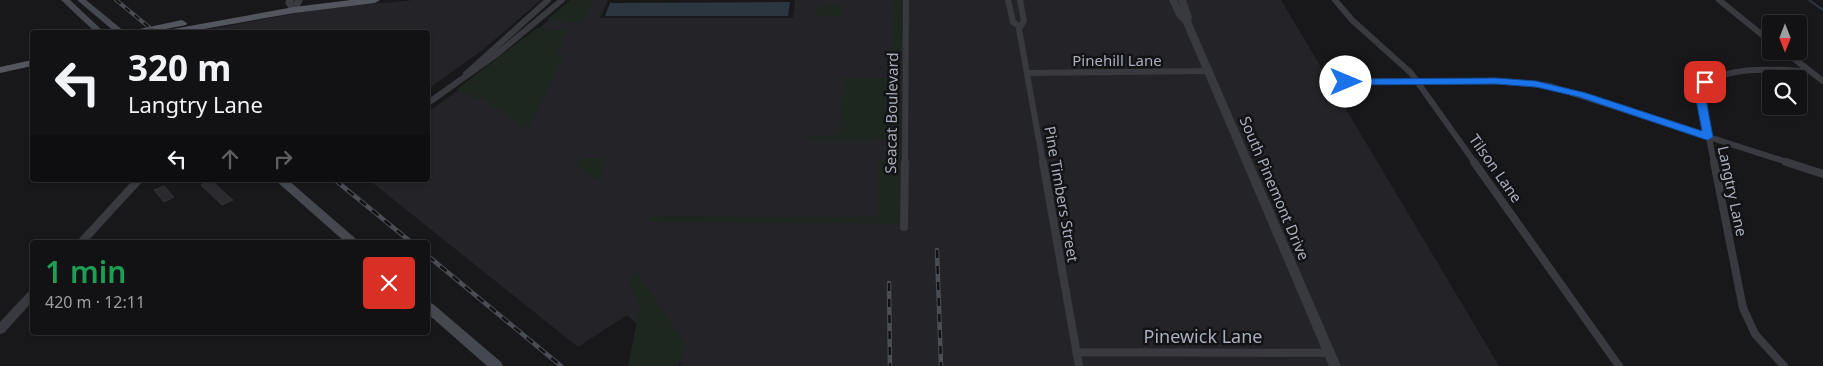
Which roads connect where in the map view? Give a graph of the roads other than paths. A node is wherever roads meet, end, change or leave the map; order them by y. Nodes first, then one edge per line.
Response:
1 (64, 0) edge
2 (81, 0) edge
3 (313, 0) edge
4 (375, 0) edge
5 (548, 0) edge
6 (562, 0) edge
7 (906, 0) edge
8 (1008, 0) edge
9 (1020, 0) edge
10 (1172, 0) edge
11 (1182, 0) edge
12 (1335, 0) edge
13 (1719, 0) edge
14 (294, 3) edge
15 (1187, 22) junction
16 (1019, 26) junction
17 (98, 30) edge
18 (118, 30) edge
19 (149, 30) edge
20 (181, 30) edge
21 (1762, 35) edge
22 (503, 40) junction
23 (515, 42) junction
24 (30, 56) edge
25 (1795, 60) edge
26 (0, 63) edge
27 (30, 63) edge
28 (0, 70) edge
29 (1808, 70) junction
30 (1207, 71) junction
31 (1026, 73) junction
32 (1823, 81) edge
33 (1346, 82) dead end
34 (1418, 82) junction
35 (458, 83) junction
36 (430, 102) edge
37 (1708, 137) junction
38 (1823, 174) edge
39 (137, 182) edge
40 (283, 182) edge
41 (904, 226) dead end
42 (83, 240) edge
43 (350, 240) edge
44 (30, 297) edge
45 (430, 309) edge
46 (0, 330) edge
47 (1076, 352) junction
48 (1329, 353) junction
49 (495, 366) edge
50 (1079, 366) edge
51 (1335, 366) edge
52 (1619, 366) edge
53 (1784, 366) edge

1 - 17 main road
2 - 18 main road
3 - 14 main road
4 - 14 main road
5 - 22 street
6 - 23 street
7 - 41 street, Seacat Boulevard
8 - 16 street, Pine Timbers Street
9 - 16 street, Pine Timbers Street
10 - 15 street, South Pinemont Drive
11 - 15 street, South Pinemont Drive
12 - 34 street, Tilson Lane
13 - 21 street
14 - 19 main road
14 - 20 main road
15 - 30 street, South Pinemont Drive
16 - 31 street, Pine Timbers Street
22 - 23 street
22 - 35 street
23 - 35 street
24 - 26 main road
25 - 29 street
27 - 28 main road
29 - 32 street
29 - 37 street, Langtry Lane
30 - 31 street, Pinehill Lane
30 - 48 street, South Pinemont Drive
31 - 47 street, Pine Timbers Street
33 - 34 street
34 - 37 street
34 - 52 street, Tilson Lane
35 - 36 street
37 - 38 street
37 - 53 street, Langtry Lane
39 - 42 street
40 - 43 main road
44 - 46 street
45 - 49 main road
47 - 48 street, Pinewick Lane
47 - 50 street, Pine Timbers Street
48 - 51 street, South Pinemont Drive

